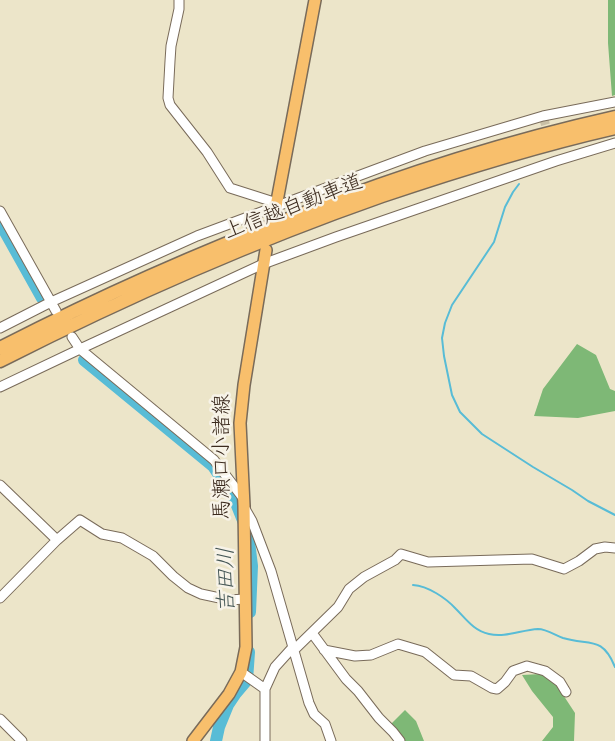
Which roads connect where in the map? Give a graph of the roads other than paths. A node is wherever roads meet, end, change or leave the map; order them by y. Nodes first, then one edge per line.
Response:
1 (179, 0) edge
2 (314, 1) edge
3 (615, 102) edge
4 (615, 116) edge
5 (615, 128) edge
6 (615, 144) edge
7 (275, 209) junction
8 (0, 211) edge
9 (266, 250) dead end
10 (263, 264) junction
11 (50, 302) junction
12 (56, 311) dead end
13 (0, 328) edge
14 (72, 338) dead end
15 (0, 348) edge
16 (80, 349) junction
17 (0, 361) edge
18 (0, 388) edge
19 (0, 485) edge
20 (243, 502) junction
21 (57, 540) junction
22 (615, 548) edge
23 (0, 598) edge
24 (245, 599) junction
25 (312, 633) junction
26 (294, 647) junction
27 (324, 650) junction
28 (241, 672) junction
29 (265, 689) junction
30 (566, 692) dead end
31 (0, 719) edge
32 (22, 741) edge
33 (193, 741) edge
34 (265, 741) edge
35 (330, 741) edge
36 (400, 741) edge

1 - 7 street
2 - 7 main road
3 - 7 street
4 - 15 highway, 上信越自動車道
5 - 17 highway, 上信越自動車道
6 - 10 street
7 - 11 street
8 - 11 street
9 - 10 main road, 馬瀬口小諸線
10 - 16 street
10 - 20 main road, 馬瀬口小諸線
11 - 12 street
11 - 13 street
14 - 16 street
16 - 18 street
16 - 20 street
19 - 21 street
20 - 24 main road, 馬瀬口小諸線
20 - 26 street
21 - 23 street
21 - 24 street
22 - 25 street
24 - 28 main road, 馬瀬口小諸線
25 - 26 street
25 - 27 street
26 - 29 street
26 - 35 street
27 - 30 street
27 - 36 street
28 - 29 street
28 - 33 main road, 馬瀬口小諸線
29 - 34 street
31 - 32 street

